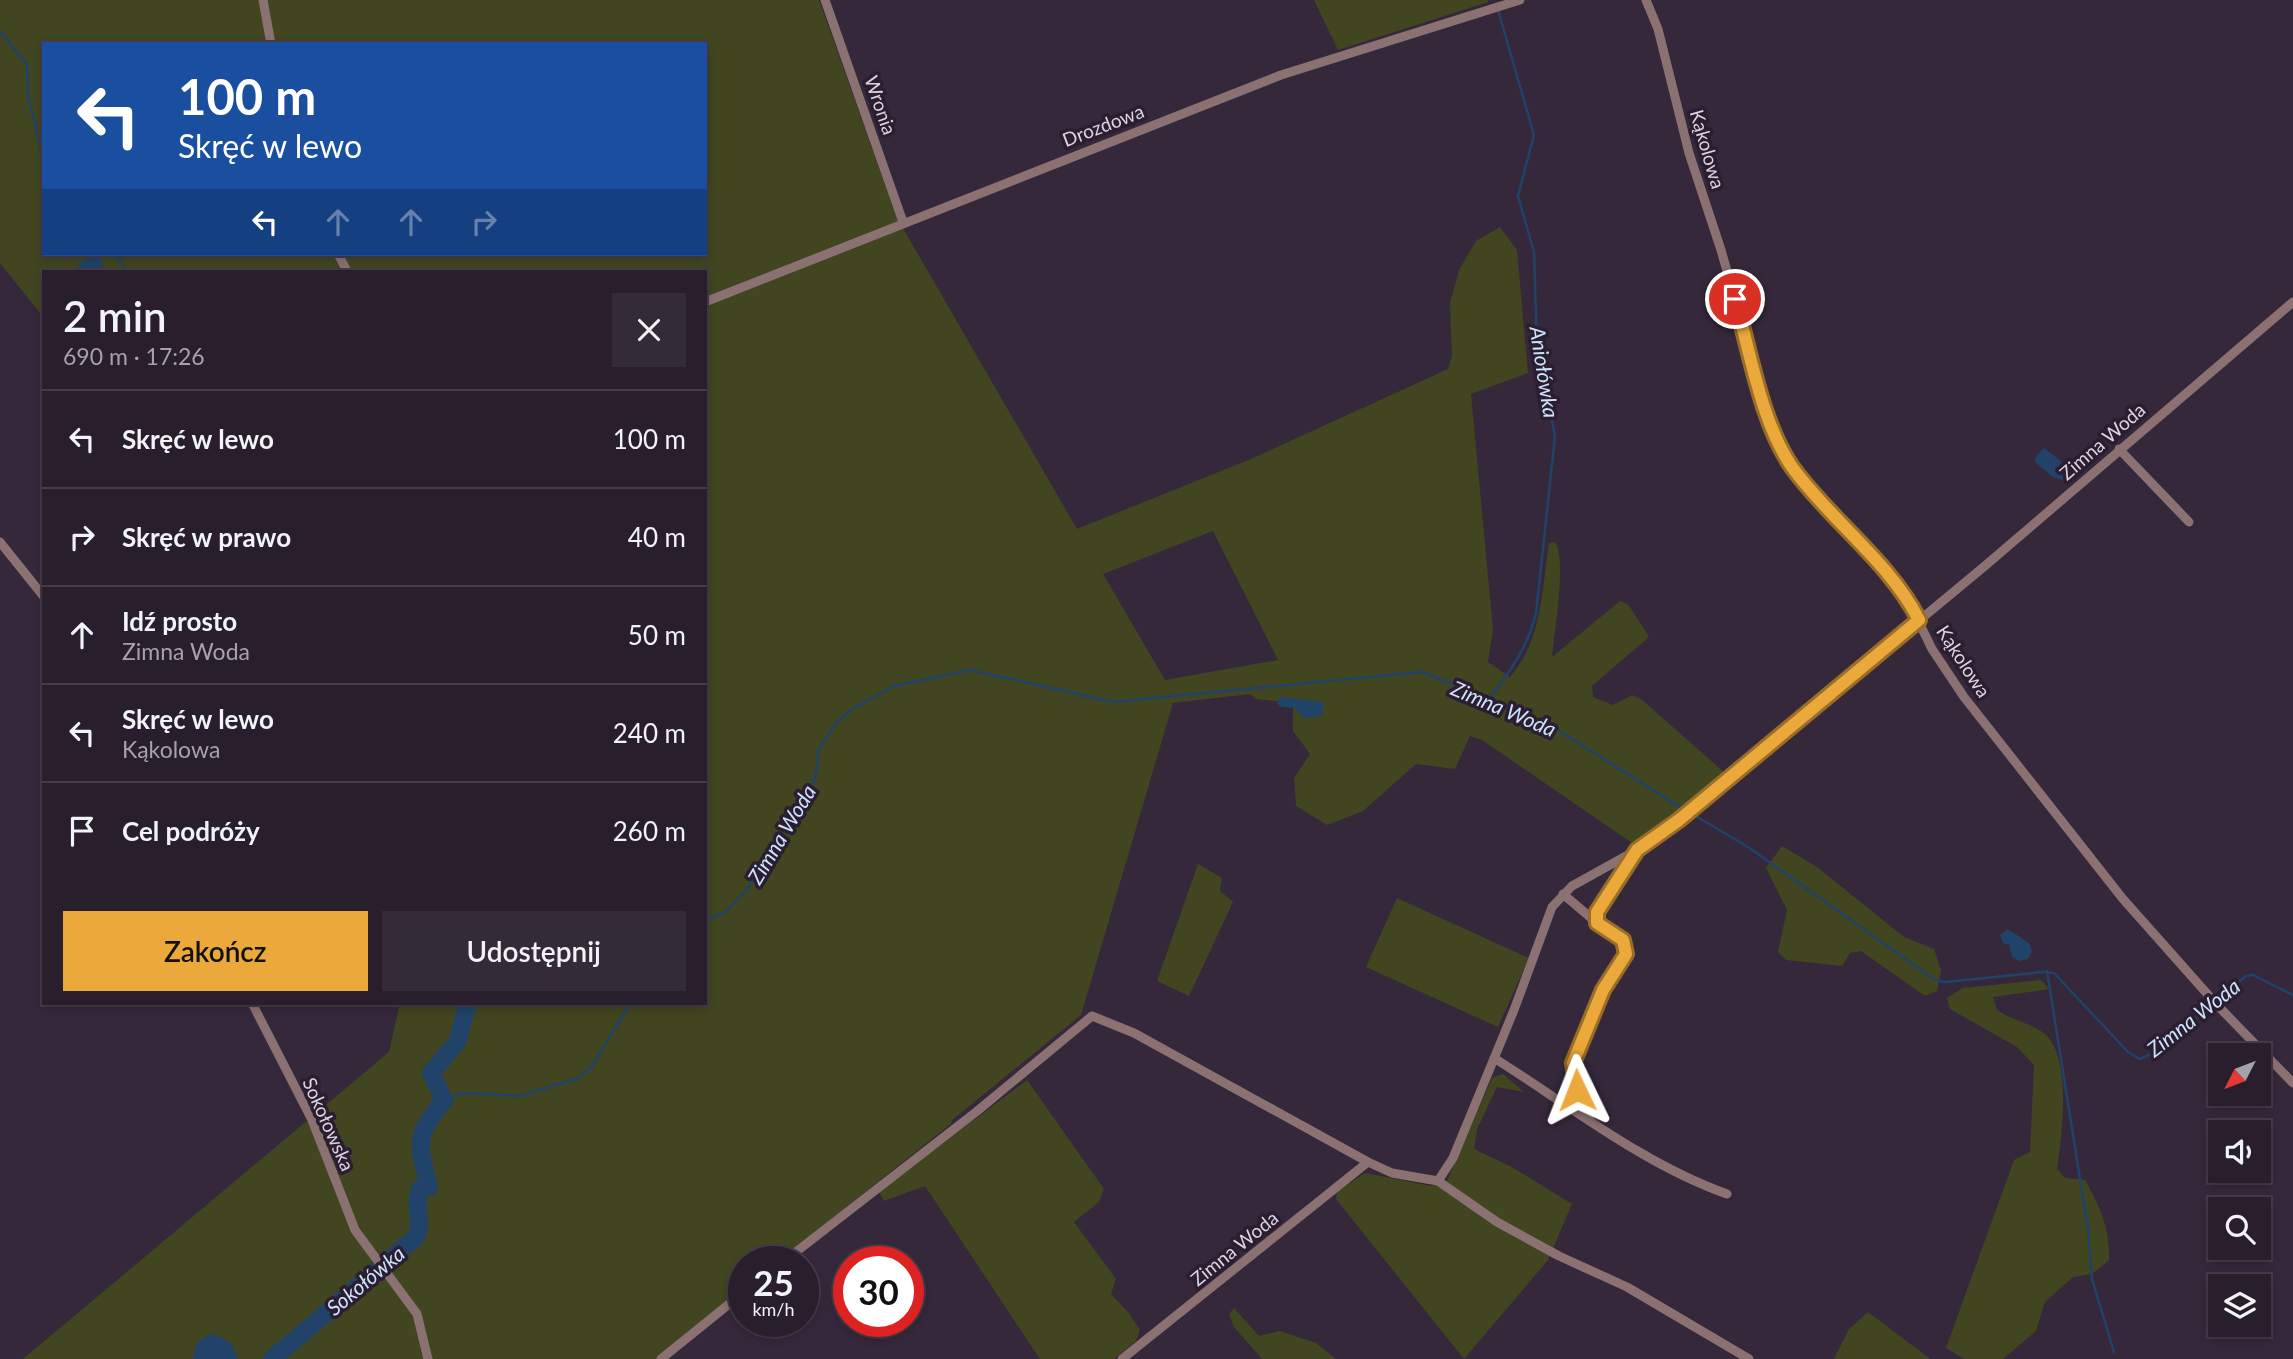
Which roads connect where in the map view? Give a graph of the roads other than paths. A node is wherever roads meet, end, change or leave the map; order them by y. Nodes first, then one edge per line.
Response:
1 (263, 0) edge
2 (825, 0) edge
3 (1520, 0) edge
4 (1646, 0) edge
5 (271, 42) edge
6 (903, 222) junction
7 (707, 301) edge
8 (2293, 302) edge
9 (2119, 449) junction
10 (2189, 522) dead end
11 (0, 542) edge
12 (42, 594) edge
13 (1919, 620) junction
14 (1639, 848) junction
15 (1563, 894) junction
16 (1597, 923) junction
17 (253, 1005) edge
18 (1494, 1058) junction
19 (2293, 1083) edge
20 (1589, 1118) junction
21 (1368, 1162) junction
22 (1438, 1181) junction
23 (1727, 1194) dead end
24 (804, 1246) edge
25 (728, 1305) edge
26 (428, 1359) edge
27 (661, 1359) edge
28 (1122, 1359) edge
29 (1749, 1359) edge

1 - 5 street
2 - 6 street, Wronia
3 - 6 street, Drozdowa
4 - 13 street, Kąkolowa
6 - 7 street, Drozdowa
8 - 9 street, Zimna Woda
9 - 10 street
9 - 13 street, Zimna Woda
11 - 12 street
13 - 14 street, Zimna Woda
13 - 19 street, Kąkolowa
14 - 15 street, Zimna Woda
14 - 16 street
15 - 16 street
15 - 18 street
16 - 20 street
17 - 26 street, Sokołowska
18 - 20 street
18 - 22 street
20 - 23 street
21 - 22 street
21 - 24 street
21 - 28 street, Zimna Woda
22 - 29 street
25 - 27 street

